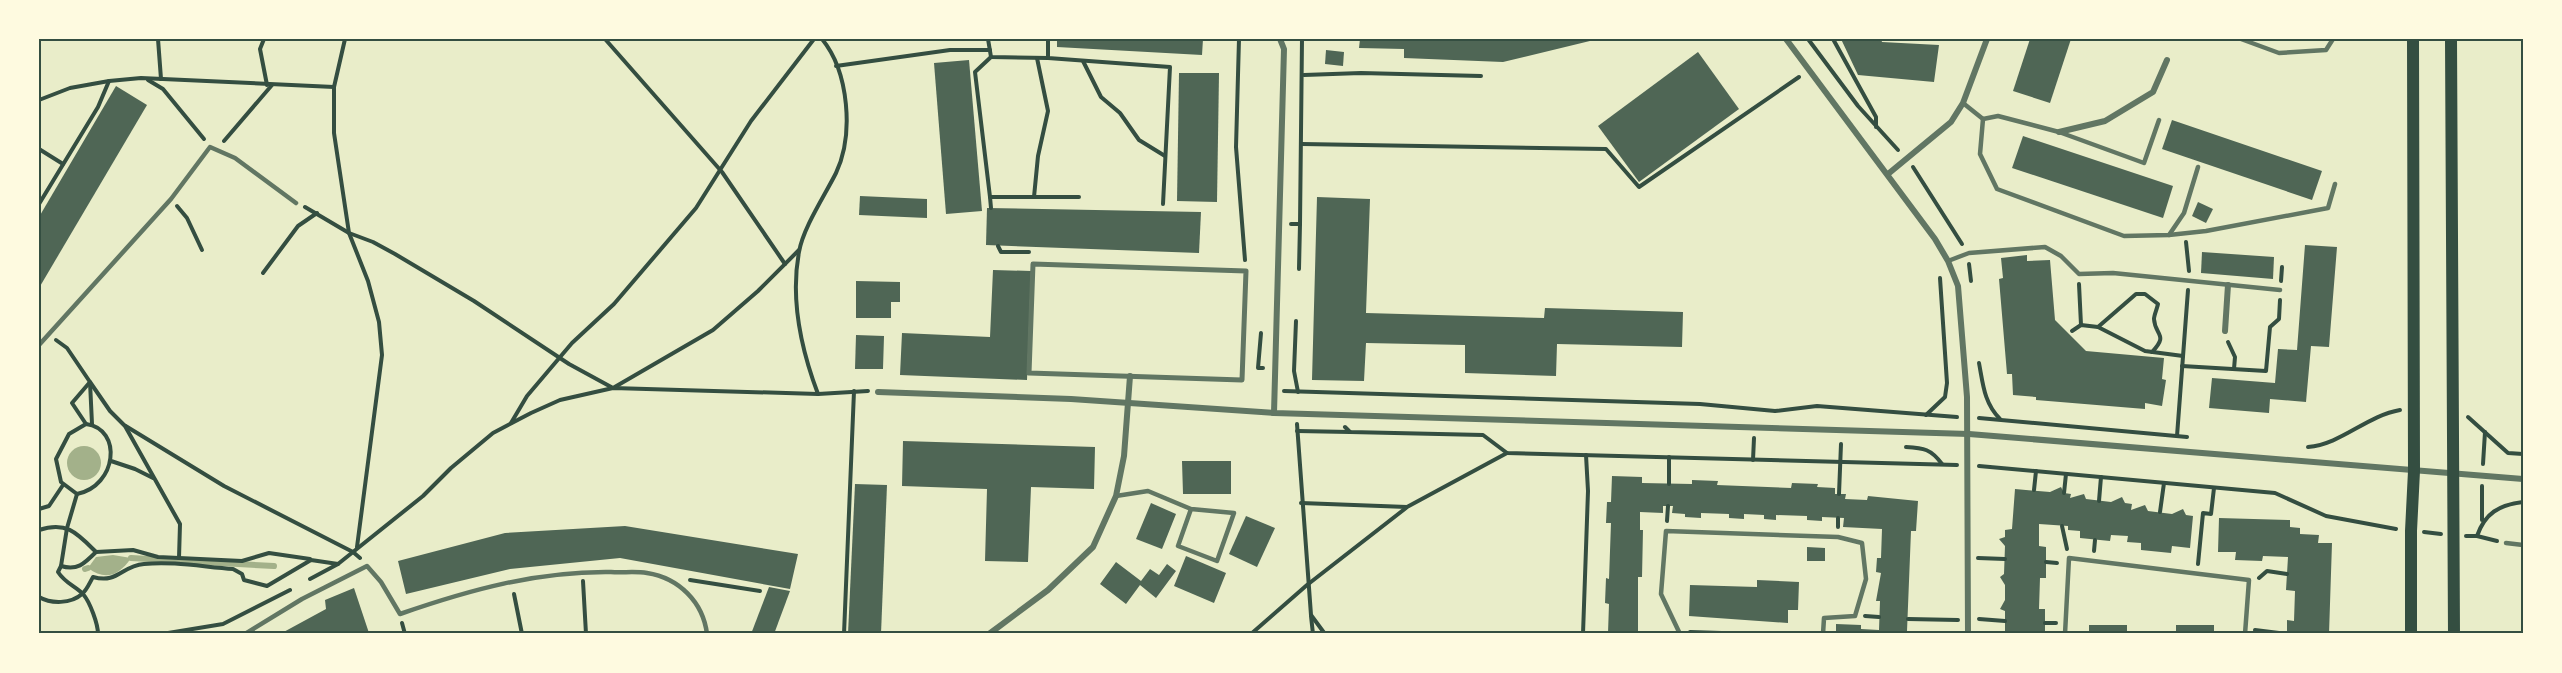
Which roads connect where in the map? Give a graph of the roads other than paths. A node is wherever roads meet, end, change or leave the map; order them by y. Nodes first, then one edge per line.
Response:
1 (1280, 39) edge
2 (1786, 39) edge
3 (1986, 39) edge
4 (2241, 39) edge
5 (2333, 39) edge
6 (2413, 39) edge
7 (2451, 39) edge
8 (2167, 60) dead end
9 (1963, 103) junction
10 (1983, 119) junction
11 (2159, 120) dead end
12 (2059, 132) junction
13 (2198, 167) dead end
14 (1888, 174) junction
15 (2335, 184) dead end
16 (296, 202) road end
17 (2169, 235) junction
18 (1948, 261) junction
19 (2228, 285) junction
20 (2280, 290) road end
21 (2225, 331) road end
22 (39, 345) edge
23 (1130, 376) junction
24 (878, 392) road end
25 (1127, 403) junction
26 (1274, 412) junction
27 (1968, 434) junction
28 (2414, 471) junction
29 (2452, 472) junction
30 (2523, 479) edge
31 (1116, 496) junction
32 (1191, 509) junction
33 (2506, 543) road end
34 (2523, 545) edge
35 (2246, 632) edge
36 (1679, 633) edge
37 (244, 634) edge
38 (707, 634) edge
39 (989, 634) edge
40 (1823, 634) edge
41 (1968, 634) edge
42 (2065, 634) edge
43 (2411, 634) edge
44 (2454, 634) edge

1 - 26 street
2 - 14 street
3 - 9 street
4 - 5 lane
6 - 28 main road
7 - 29 main road
8 - 12 street
9 - 10 lane
9 - 14 street
10 - 12 lane
10 - 17 lane
11 - 12 lane
13 - 17 lane
14 - 18 street
15 - 17 lane
16 - 22 lane
18 - 19 lane
18 - 27 street
19 - 20 lane
19 - 21 street
23 - 23 street
23 - 25 street
24 - 25 street
25 - 26 street
25 - 31 street
26 - 27 street
27 - 28 street
27 - 41 street
28 - 29 street
28 - 43 main road
29 - 30 street
29 - 44 main road
31 - 32 lane
31 - 39 street
32 - 32 lane
33 - 34 lane
35 - 42 lane
36 - 40 lane
37 - 38 lane

